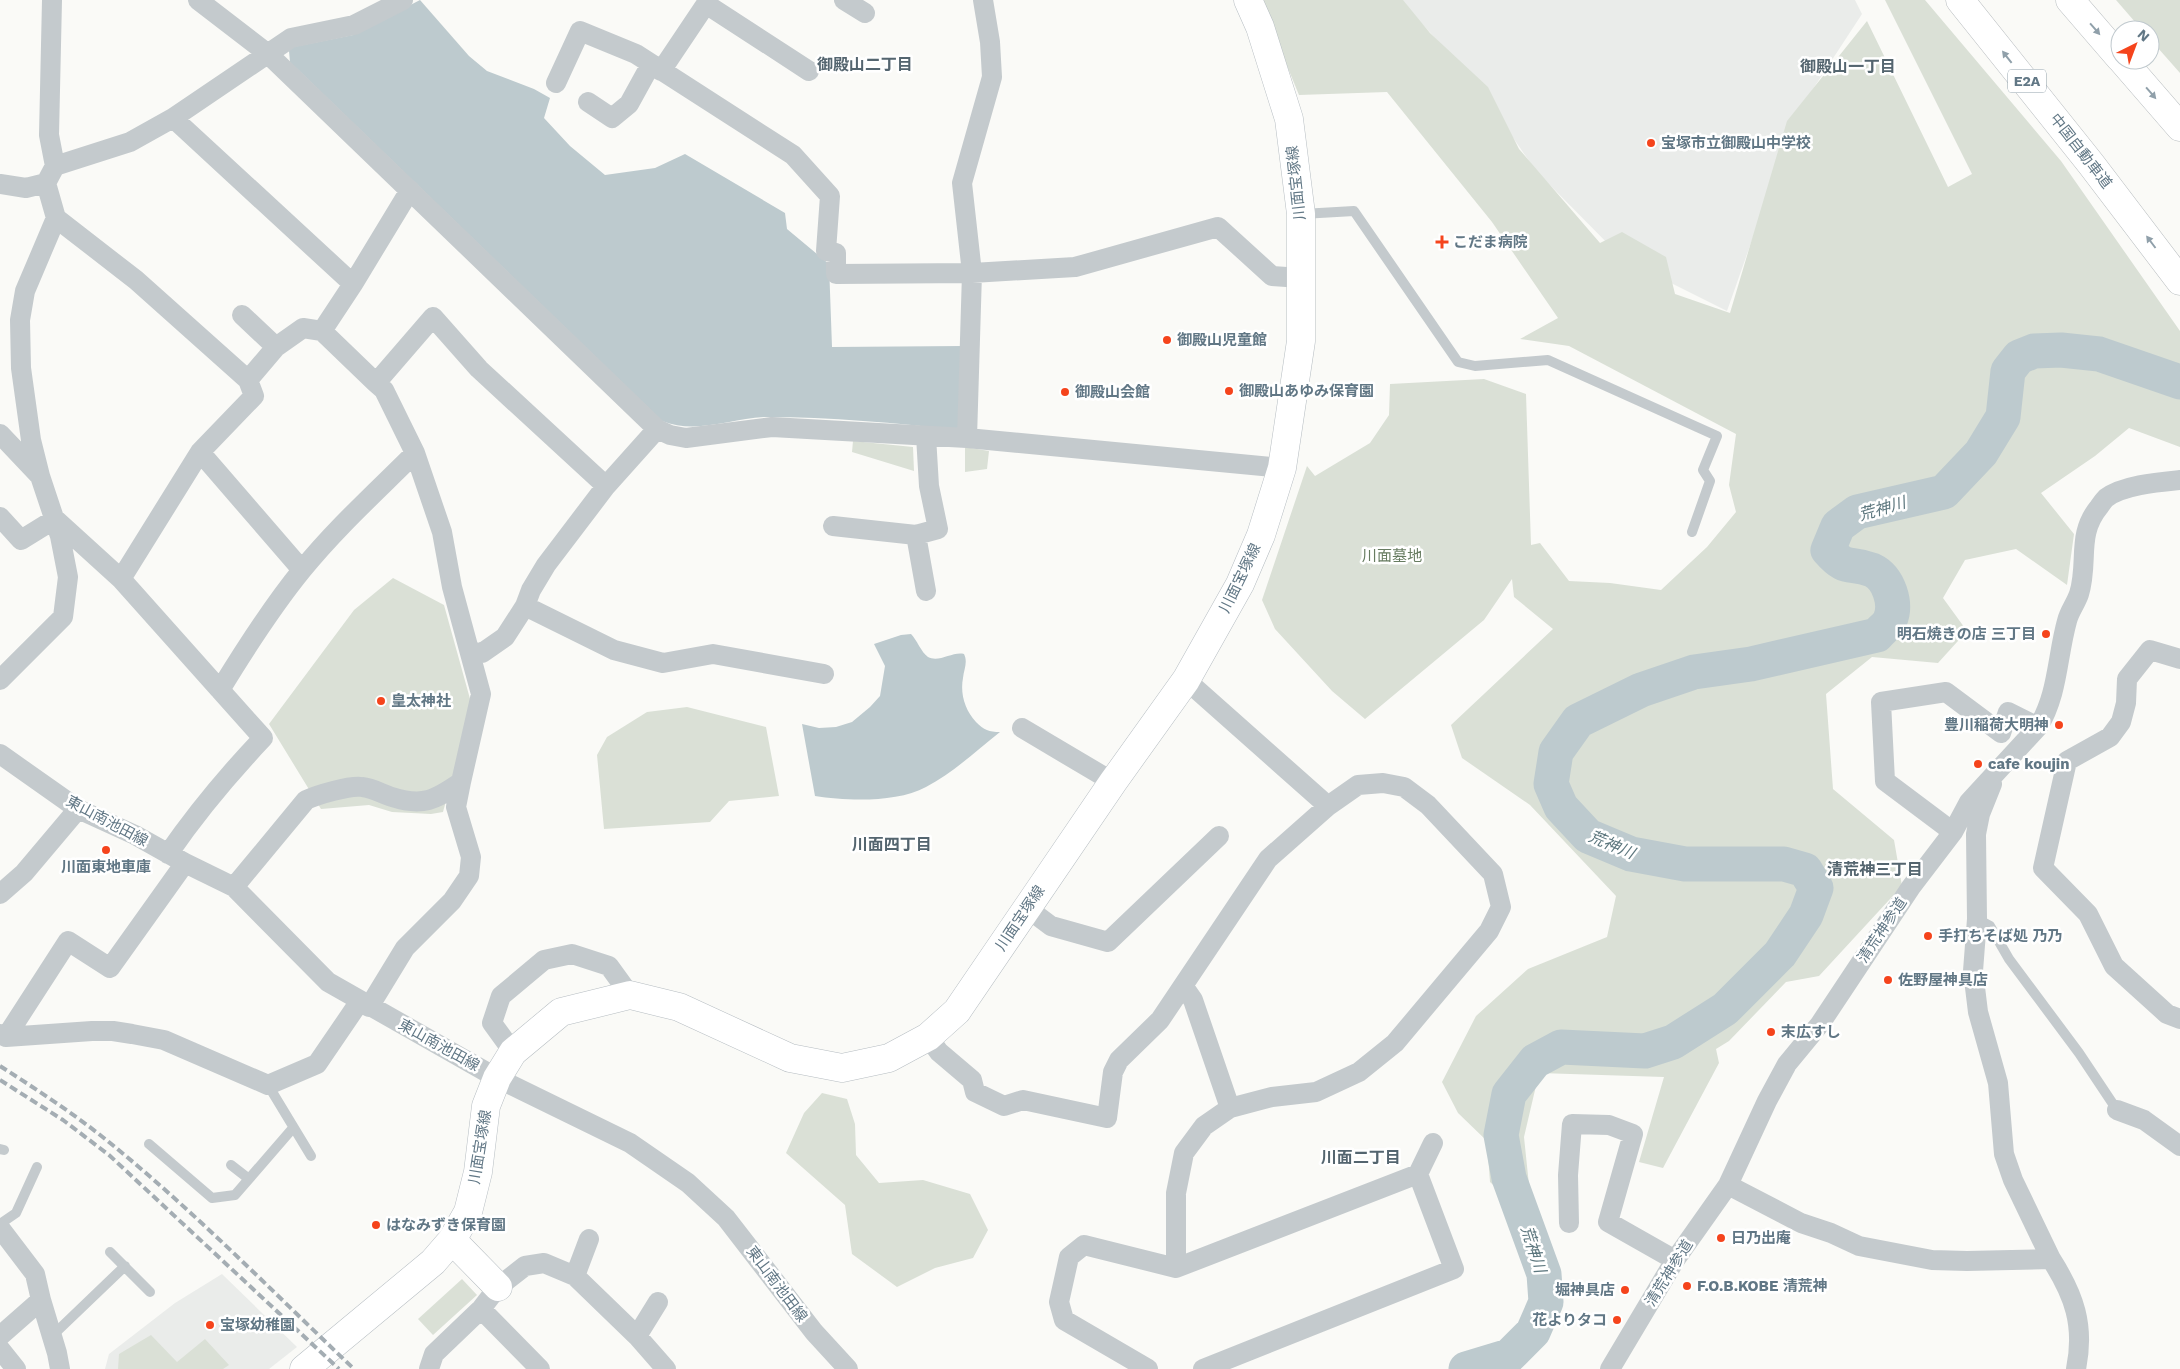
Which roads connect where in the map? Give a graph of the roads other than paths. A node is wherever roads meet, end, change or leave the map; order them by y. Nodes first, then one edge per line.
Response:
1 (52, 0) edge
2 (198, 0) edge
3 (403, 0) edge
4 (844, 0) edge
5 (983, 0) edge
6 (1248, 0) edge
7 (1960, 0) edge
8 (2070, 0) edge
9 (706, 2) edge
10 (865, 14) dead end
11 (2110, 46) edge
12 (268, 54) junction
13 (656, 67) junction
14 (2131, 70) edge
15 (809, 71) dead end
16 (556, 83) dead end
17 (588, 102) dead end
18 (173, 118) junction
19 (2180, 127) edge
20 (56, 166) junction
21 (46, 183) junction
22 (0, 184) edge
23 (410, 190) junction
24 (1301, 214) junction
25 (56, 218) junction
26 (972, 273) junction
27 (1301, 278) junction
28 (2180, 281) edge
29 (353, 284) junction
30 (242, 314) dead end
31 (322, 331) junction
32 (276, 347) junction
33 (248, 380) junction
34 (376, 383) junction
35 (657, 429) junction
36 (0, 434) edge
37 (926, 436) junction
38 (967, 438) junction
39 (200, 452) junction
40 (415, 452) junction
41 (1282, 468) junction
42 (40, 476) junction
43 (2180, 480) edge
44 (606, 486) junction
45 (0, 517) edge
46 (55, 519) junction
47 (833, 526) dead end
48 (1692, 532) dead end
49 (916, 535) junction
50 (302, 570) junction
51 (121, 579) junction
52 (926, 591) dead end
53 (525, 606) junction
54 (471, 652) junction
55 (2180, 659) edge
56 (824, 674) dead end
57 (0, 680) edge
58 (1186, 680) junction
59 (220, 690) junction
60 (2038, 727) junction
61 (1022, 728) dead end
62 (0, 754) edge
63 (1995, 773) junction
64 (460, 782) junction
65 (1113, 782) junction
66 (1328, 806) junction
67 (78, 809) junction
68 (1953, 832) junction
69 (1219, 836) dead end
70 (176, 859) junction
71 (234, 887) junction
72 (0, 894) edge
73 (1027, 908) junction
74 (1977, 919) junction
75 (1184, 987) junction
76 (630, 995) junction
77 (365, 1004) junction
78 (2180, 1019) edge
79 (3, 1036) edge
80 (928, 1037) junction
81 (513, 1052) junction
82 (497, 1078) junction
83 (268, 1086) junction
84 (1230, 1108) junction
85 (2117, 1110) joint
86 (293, 1128) junction
87 (1434, 1143) dead end
88 (149, 1144) dead end
89 (2180, 1146) edge
90 (311, 1156) dead end
91 (231, 1165) dead end
92 (37, 1167) dead end
93 (1418, 1174) junction
94 (249, 1179) junction
95 (1728, 1185) junction
96 (1570, 1223) dead end
97 (0, 1224) edge
98 (0, 1228) edge
99 (452, 1240) junction
100 (589, 1240) dead end
101 (110, 1252) dead end
102 (2051, 1259) junction
103 (1675, 1260) junction
104 (125, 1266) junction
105 (1176, 1268) junction
106 (575, 1276) junction
107 (498, 1287) junction
108 (150, 1292) dead end
109 (41, 1300) junction
110 (658, 1302) dead end
111 (481, 1309) junction
112 (0, 1336) edge
113 (52, 1336) junction
114 (637, 1336) junction
115 (0, 1348) edge
116 (841, 1367) edge
117 (16, 1369) edge
118 (60, 1369) edge
119 (304, 1369) edge
120 (429, 1369) edge
121 (540, 1369) edge
122 (666, 1369) edge
123 (1148, 1369) edge
124 (1203, 1369) edge
125 (1610, 1369) edge
126 (2076, 1369) edge

1 - 20 street
2 - 12 street
3 - 12 street
4 - 10 street
5 - 26 street
6 - 24 main road, 川面宝塚線
28 -> 7 main road, 中国自動車道 / E2A
8 -> 11 main road
9 - 13 street
9 - 15 street
12 - 18 street
12 - 23 street
13 - 16 street
13 - 17 street
13 - 26 street
14 -> 19 main road
18 - 20 street
18 - 29 street
20 - 21 street
21 - 22 street
21 - 25 street
23 - 29 street
23 - 35 street
24 - 27 main road, 川面宝塚線
24 - 48 lane
25 - 33 street
25 - 42 street
26 - 27 street
26 - 38 street
27 - 41 main road, 川面宝塚線
29 - 31 street
30 - 32 street
31 - 32 street
31 - 34 street
32 - 33 street
33 - 39 street
34 - 40 street
34 - 44 street
35 - 37 street
35 - 44 street
36 - 42 street
37 - 38 street
37 - 49 street
38 - 41 street
39 - 50 street
39 - 51 street
40 - 50 street
40 - 54 street
41 - 58 main road, 川面宝塚線
42 - 46 street
43 - 60 street, 清荒神参道
44 - 53 street
45 - 46 street
46 - 51 street
46 - 57 street
47 - 49 street
49 - 52 street
50 - 59 street
51 - 59 street
53 - 54 street
53 - 56 street
54 - 64 street
55 - 78 street
58 - 65 main road, 川面宝塚線
58 - 66 street
59 - 70 street
60 - 63 street, 清荒神参道
60 - 68 street
61 - 65 street
62 - 67 street, 東山南池田線
63 - 68 street, 清荒神参道
63 - 74 street
64 - 71 street
64 - 77 street
65 - 73 main road, 川面宝塚線
66 - 75 street
66 - 84 street
67 - 70 street, 東山南池田線
67 - 72 street
68 - 95 street, 清荒神参道
69 - 73 street
70 - 71 street, 東山南池田線
70 - 79 street
71 - 77 street, 東山南池田線
73 - 80 main road, 川面宝塚線
74 - 85 lane
74 - 102 street
75 - 80 street
75 - 84 street
76 - 80 main road, 川面宝塚線
76 - 81 main road, 川面宝塚線
76 - 81 street
77 - 82 street, 東山南池田線
77 - 83 street
79 - 83 street
81 - 82 main road, 川面宝塚線
82 - 99 main road, 川面宝塚線
82 - 116 street, 東山南池田線
83 - 86 lane
84 - 105 street
85 - 89 street
86 - 90 lane
86 - 94 lane
87 - 93 street
88 - 94 lane
91 - 94 lane
92 - 97 lane
93 - 105 street
93 - 124 street
95 - 102 street
95 - 103 street, 清荒神参道
96 - 103 street
98 - 109 street
99 - 107 main road
99 - 119 main road, 川面宝塚線
100 - 106 street
101 - 104 lane
102 - 126 street
103 - 125 street, 清荒神参道
104 - 108 lane
104 - 113 lane
105 - 123 street
106 - 107 street
106 - 114 street
107 - 111 street
109 - 112 street
109 - 113 street
110 - 114 street
111 - 120 street
111 - 121 street
113 - 118 street
114 - 122 street
115 - 117 street

